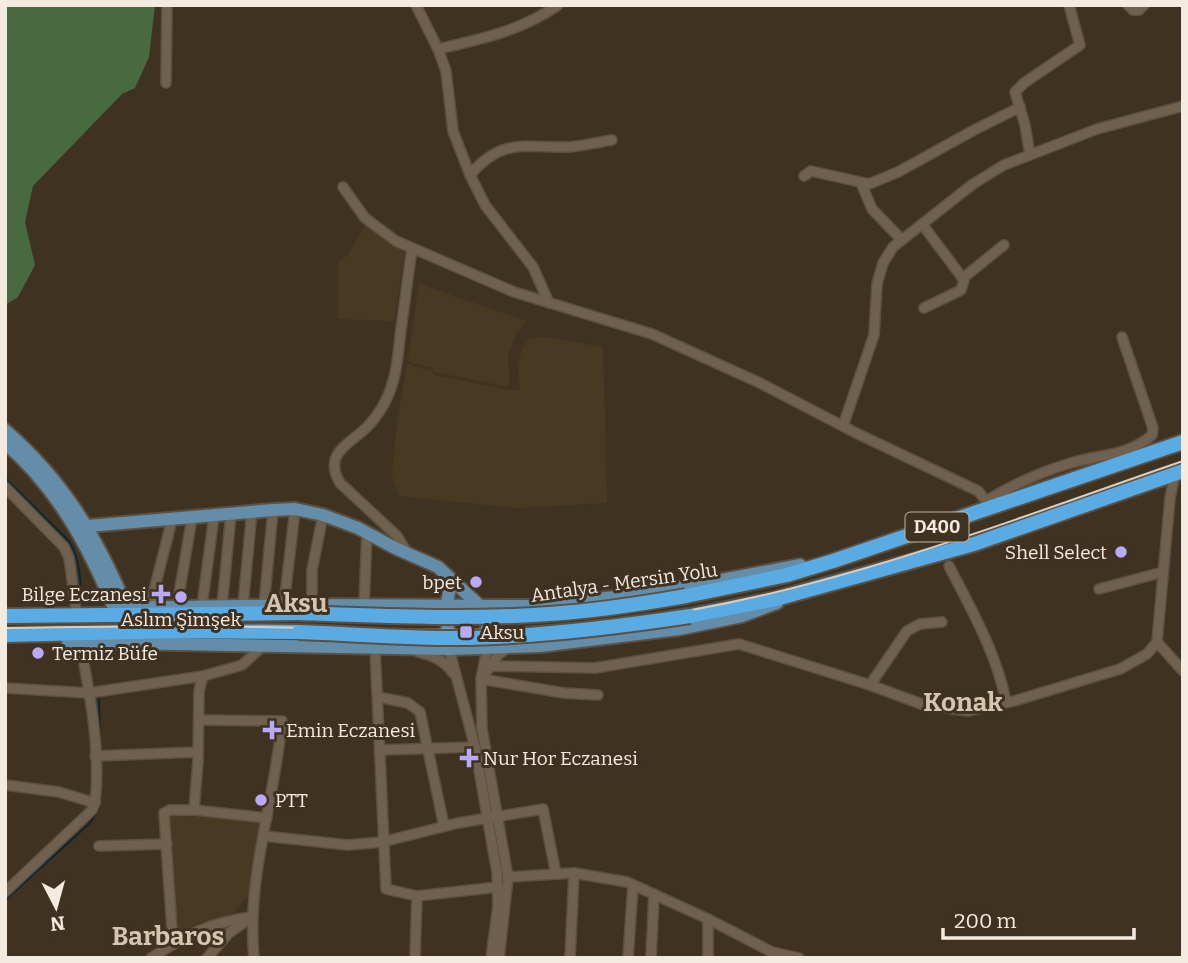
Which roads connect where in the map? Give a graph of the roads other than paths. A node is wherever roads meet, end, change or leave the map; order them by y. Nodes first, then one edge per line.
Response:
1 (167, 5) edge
2 (416, 5) edge
3 (558, 5) edge
4 (1069, 5) edge
5 (1128, 5) edge
6 (1144, 5) edge
7 (438, 49) junction
8 (166, 83) dead end
9 (1183, 106) edge
10 (1020, 107) junction
11 (612, 140) dead end
12 (1030, 155) junction
13 (470, 175) junction
14 (804, 176) dead end
15 (861, 183) junction
16 (343, 187) dead end
17 (922, 225) junction
18 (902, 240) junction
19 (1004, 245) dead end
20 (412, 248) junction
21 (963, 278) junction
22 (549, 303) junction
23 (924, 308) dead end
24 (1122, 338) dead end
25 (843, 426) junction
26 (5, 430) edge
27 (1183, 443) edge
28 (10, 447) edge
29 (1179, 473) edge
30 (5, 487) edge
31 (990, 505) junction
32 (295, 509) junction
33 (274, 510) junction
34 (252, 511) junction
35 (231, 514) junction
36 (323, 515) junction
37 (214, 516) junction
38 (192, 518) junction
39 (172, 520) junction
40 (83, 529) junction
41 (367, 533) junction
42 (885, 544) junction
43 (408, 554) junction
44 (949, 566) dead end
45 (1163, 572) junction
46 (453, 582) junction
47 (820, 588) junction
48 (1099, 589) dead end
49 (264, 605) junction
50 (284, 605) junction
51 (312, 605) junction
52 (364, 605) junction
53 (150, 606) junction
54 (177, 606) junction
55 (202, 606) junction
56 (222, 606) junction
57 (243, 606) junction
58 (120, 607) junction
59 (447, 607) junction
60 (481, 607) junction
61 (83, 615) junction
62 (5, 616) edge
63 (942, 622) dead end
64 (7, 637) edge
65 (74, 642) junction
66 (1157, 642) junction
67 (262, 646) junction
68 (374, 648) junction
69 (403, 648) junction
70 (509, 648) junction
71 (449, 649) junction
72 (486, 649) junction
73 (489, 666) junction
74 (1183, 671) edge
75 (455, 675) junction
76 (203, 676) junction
77 (481, 679) junction
78 (870, 685) junction
79 (5, 688) edge
80 (89, 693) junction
81 (598, 695) dead end
82 (378, 697) junction
83 (1006, 702) junction
84 (198, 720) junction
85 (475, 747) junction
86 (428, 748) junction
87 (380, 750) junction
88 (198, 752) junction
89 (99, 756) junction
90 (5, 785) edge
91 (95, 803) junction
92 (194, 810) junction
93 (267, 818) junction
94 (494, 818) junction
95 (444, 826) junction
96 (264, 836) junction
97 (383, 842) junction
98 (167, 844) junction
99 (99, 846) dead end
100 (574, 873) junction
101 (556, 874) junction
102 (508, 877) junction
103 (633, 885) junction
104 (498, 887) junction
105 (5, 892) edge
106 (654, 894) junction
107 (417, 896) junction
108 (251, 917) junction
109 (708, 919) junction
110 (173, 944) junction
111 (772, 955) edge
112 (151, 958) edge
113 (207, 958) edge
114 (254, 958) edge
115 (415, 958) edge
116 (491, 958) edge
117 (499, 958) edge
118 (570, 958) edge
119 (628, 958) edge
120 (651, 958) edge
121 (708, 958) edge
122 (799, 958) edge

1 - 8 street
2 - 7 street
3 - 7 street
4 - 10 street
5 - 6 street
7 - 13 street
9 - 12 street
10 - 12 street
10 - 15 street
11 - 13 street
12 - 17 street
13 - 22 street
14 - 15 street
15 - 18 street
16 - 20 street
17 - 18 street
17 - 21 street
18 - 25 street
19 - 21 street
20 - 22 street
20 - 43 street
21 - 23 street
22 - 25 street
24 - 31 street
25 - 31 street
26 - 28 main road
27 - 31 highway, Antalya - Mersin Yolu / D400
28 - 40 main road
29 - 45 street
29 - 47 highway, Antalya - Mersin Yolu / D400
30 - 61 street
31 - 42 highway, Antalya - Mersin Yolu / D400
32 - 33 main road
32 - 36 main road
32 - 50 street
33 - 34 main road
33 - 49 street
34 - 35 main road
34 - 57 street
35 - 37 main road
35 - 56 street
36 - 41 main road
36 - 51 street
37 - 38 main road
37 - 55 street
38 - 39 main road
38 - 54 street
39 - 40 main road
39 - 53 street
40 - 58 main road
41 - 43 main road
41 - 52 street
42 - 60 main road
42 - 61 highway, Antalya - Mersin Yolu / D400, bridge
43 - 46 main road
44 - 83 street
45 - 48 street
45 - 66 street
46 - 59 main road
46 - 60 main road
47 - 64 highway, Antalya - Mersin Yolu / D400, bridge
47 - 70 main road
49 - 50 main road
49 - 57 main road
50 - 51 main road
51 - 52 main road
52 - 59 main road
53 - 54 main road
53 - 58 main road
54 - 55 main road
55 - 56 main road
56 - 57 main road
58 - 61 highway
59 - 60 main road
59 - 71 main road
60 - 72 main road
61 - 62 highway, Antalya - Mersin Yolu / D400
63 - 78 street
64 - 65 highway
65 - 67 main road
65 - 80 street
66 - 74 street
66 - 83 street
67 - 68 main road
67 - 76 street
68 - 69 main road
68 - 82 street
69 - 71 main road
69 - 75 street
70 - 72 main road
70 - 73 street
71 - 72 main road
71 - 75 street
72 - 77 street
73 - 77 street
73 - 78 street
75 - 85 street
76 - 80 street
76 - 84 street
77 - 81 street
77 - 94 street
78 - 83 street
79 - 80 street
80 - 89 street
82 - 86 street
82 - 87 street
84 - 88 street
84 - 93 street
85 - 86 street
85 - 94 street
86 - 87 street
86 - 95 street
87 - 97 street
88 - 89 street
88 - 92 street
89 - 91 street
90 - 91 street
91 - 105 street
92 - 93 street
92 - 98 street
93 - 96 street
94 - 95 street
94 - 101 street
94 - 102 street
94 - 104 street
95 - 97 street
96 - 97 street
96 - 108 street
97 - 107 street
98 - 99 street
98 - 110 street
100 - 101 street
100 - 103 street
100 - 118 street
101 - 102 street
102 - 117 street
103 - 106 street
103 - 119 street
104 - 107 street
104 - 116 street
106 - 109 street
106 - 120 street
107 - 115 street
108 - 110 street
108 - 113 street
108 - 114 street
109 - 111 street
109 - 121 street
110 - 112 street
111 - 122 street

